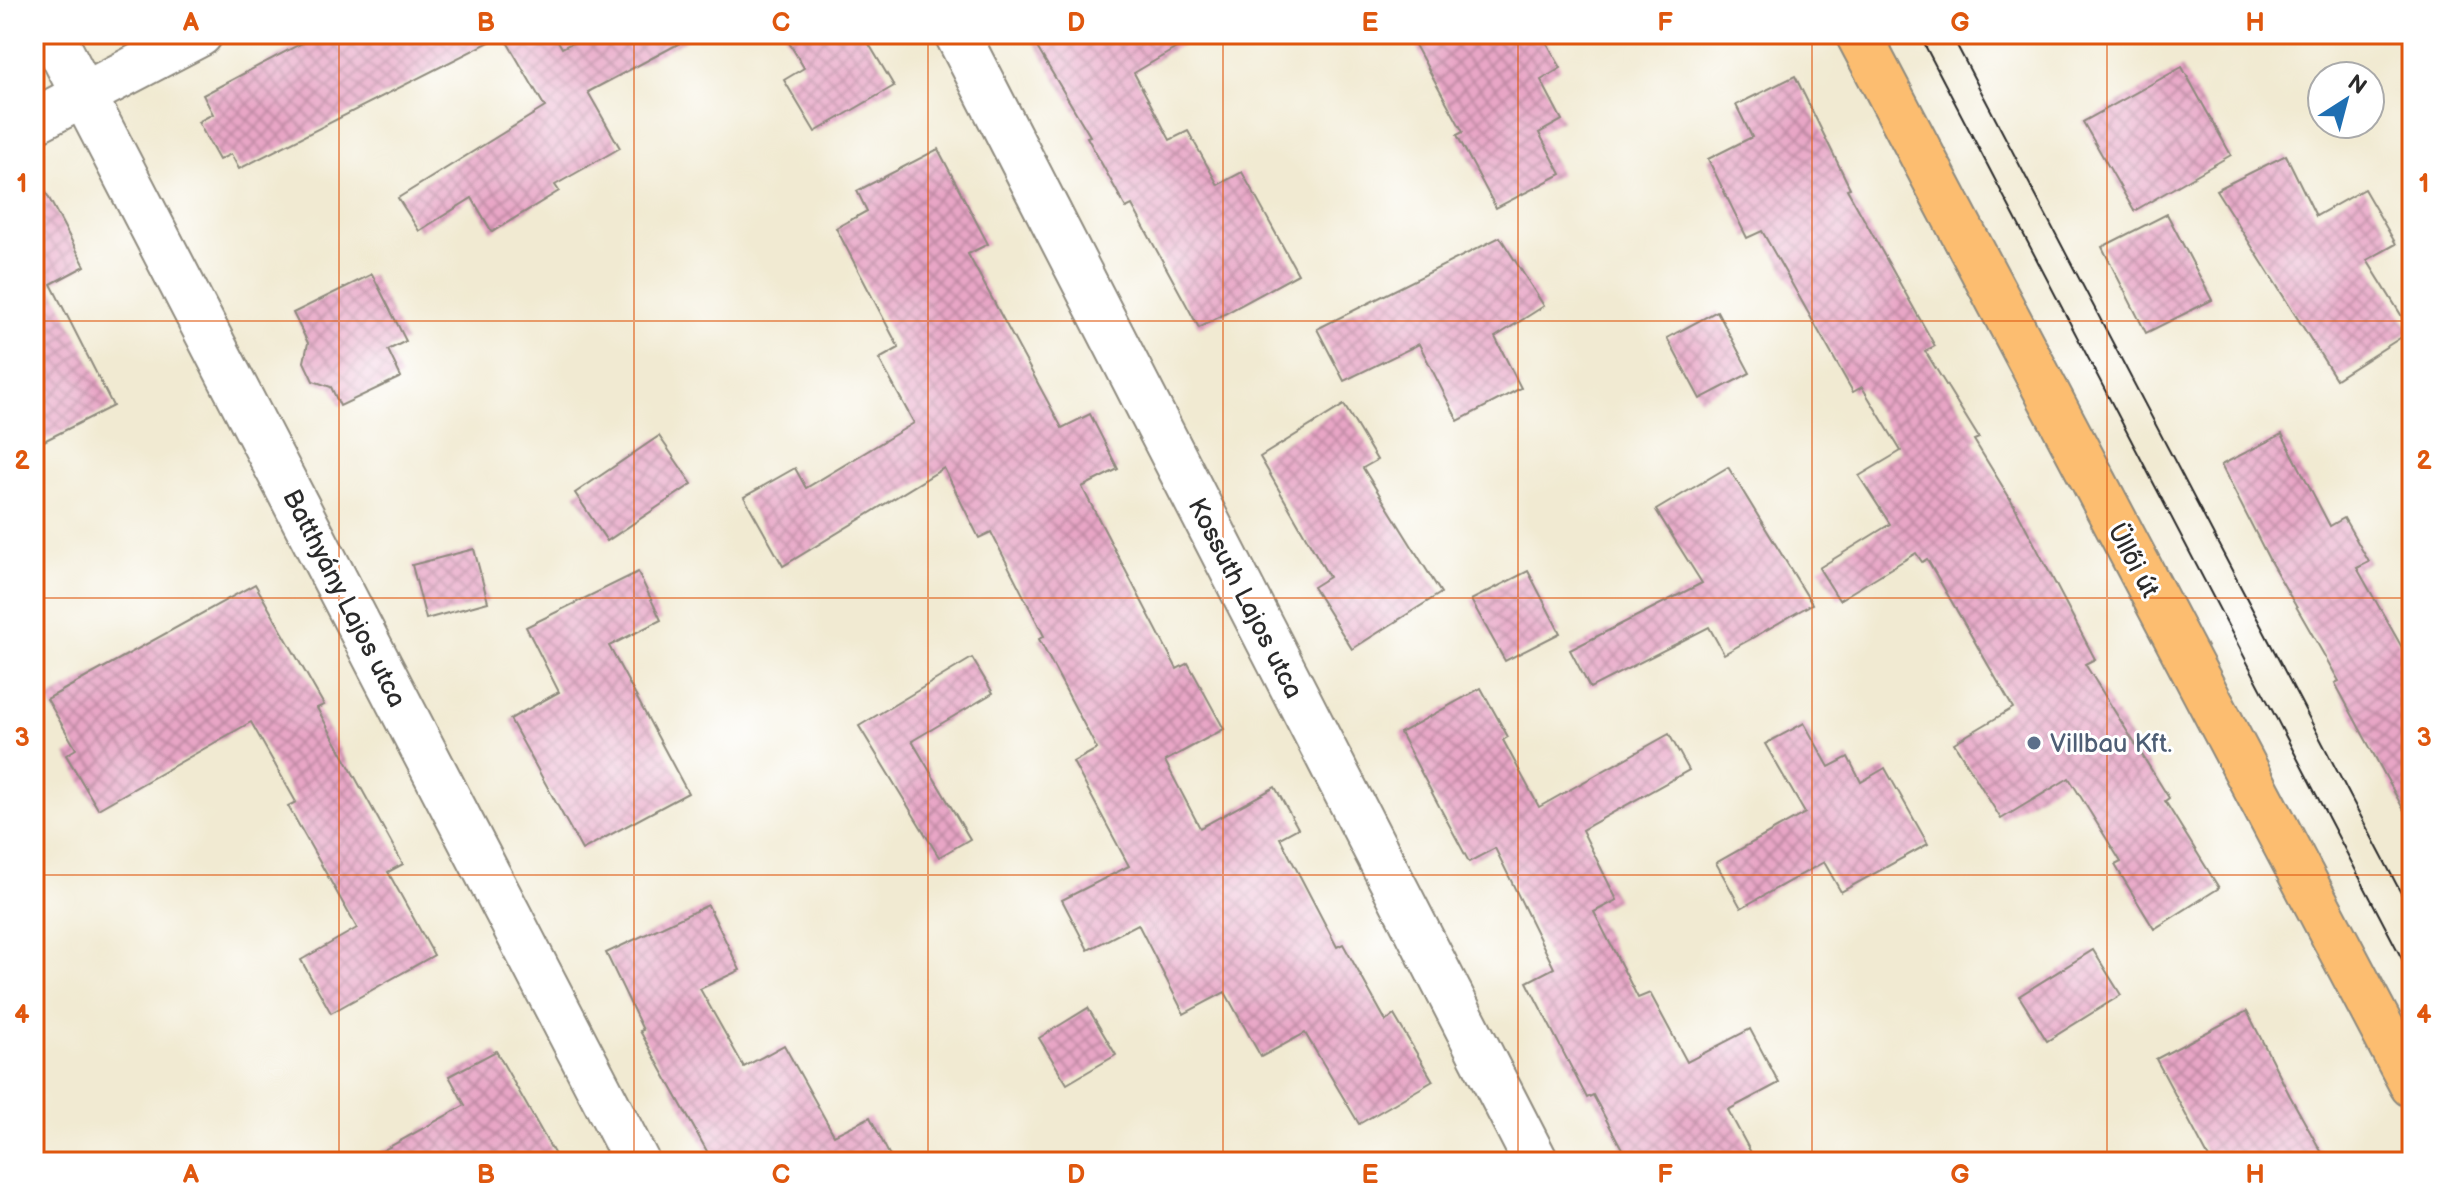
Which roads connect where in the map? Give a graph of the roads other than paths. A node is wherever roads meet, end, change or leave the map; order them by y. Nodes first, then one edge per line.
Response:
1 (52, 34) edge
2 (200, 34) edge
3 (957, 34) edge
4 (1858, 34) edge
5 (84, 94) junction
6 (34, 121) edge
7 (2412, 1085) edge
8 (637, 1162) edge
9 (1536, 1162) edge

1 - 5 street, Batthyány Lajos utca
2 - 5 street
3 - 9 street, Kossuth Lajos utca
4 - 7 main road, Üllői út
5 - 6 street
5 - 8 street, Batthyány Lajos utca

